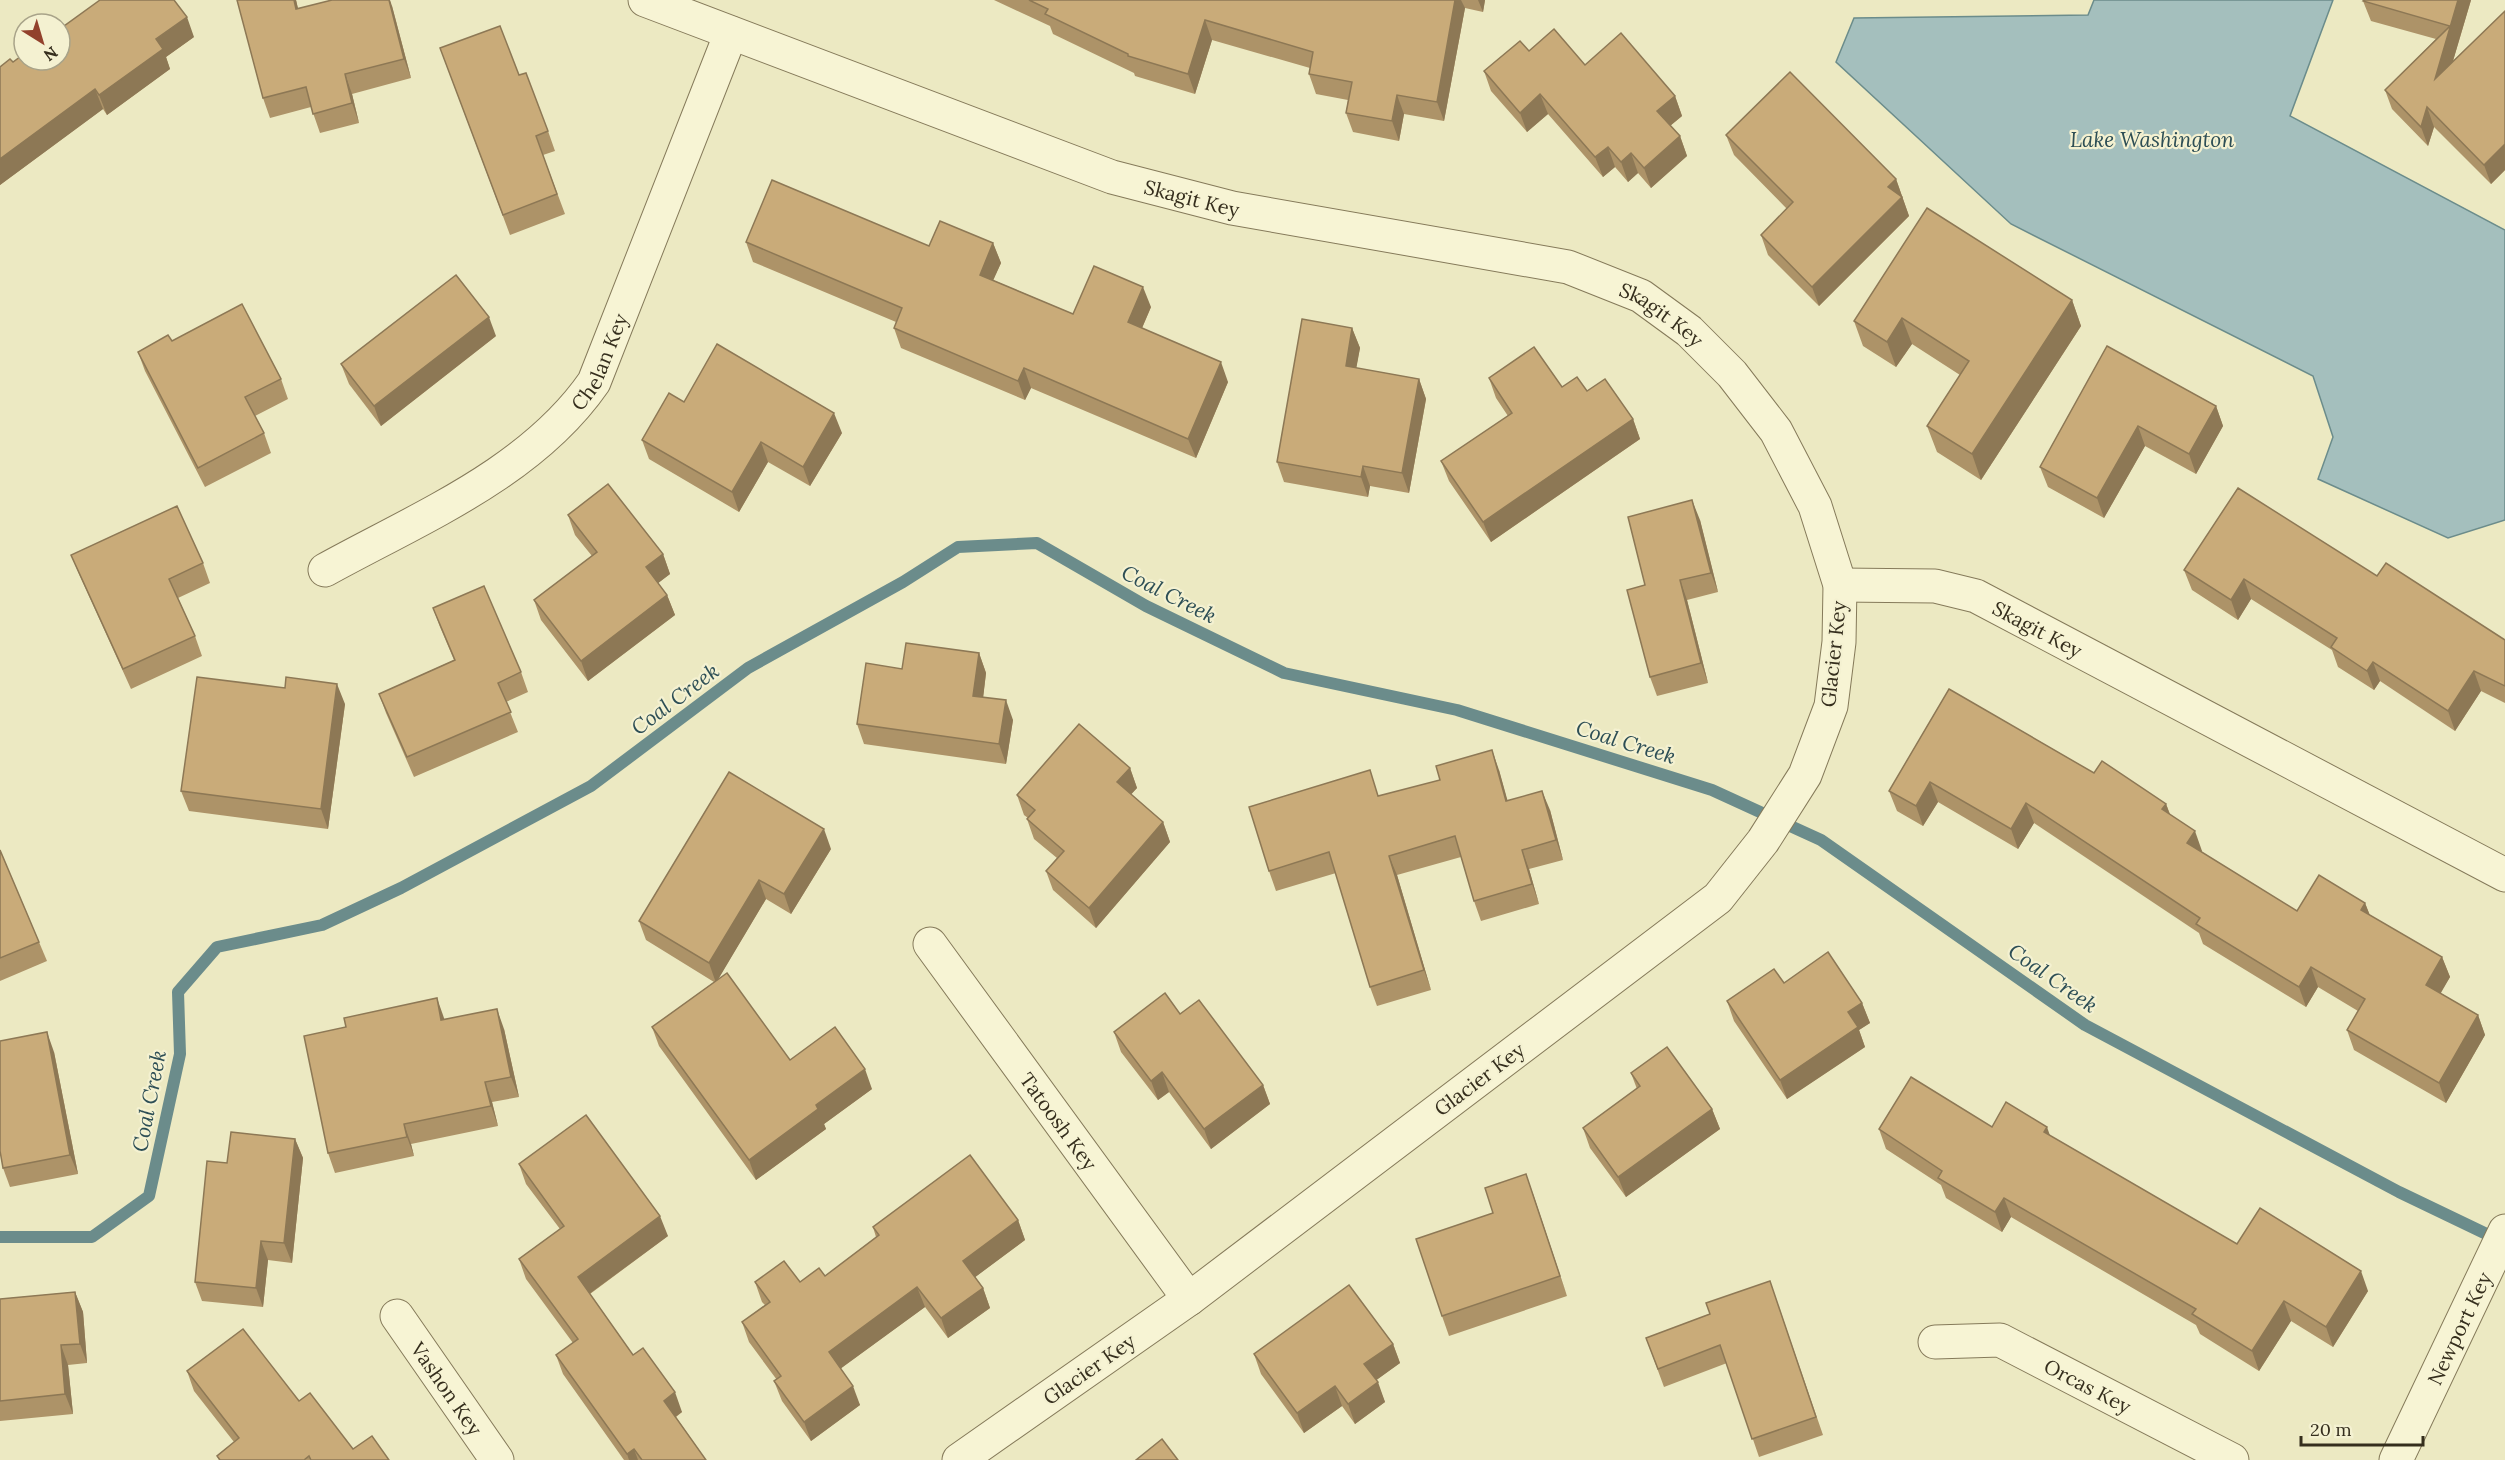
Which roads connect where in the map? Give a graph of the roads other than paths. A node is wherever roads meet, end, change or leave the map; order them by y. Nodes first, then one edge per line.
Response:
1 (645, 0) edge
2 (731, 33) junction
3 (325, 570) dead end
4 (1840, 585) junction
5 (2505, 875) edge
6 (930, 944) dead end
7 (2505, 1231) edge
8 (1188, 1299) junction
9 (397, 1316) dead end
10 (1935, 1342) dead end
11 (497, 1460) edge
12 (959, 1460) edge
13 (2232, 1460) edge
14 (2396, 1460) edge

1 - 2 street, Skagit Key
2 - 3 street, Chelan Key
2 - 4 street, Skagit Key
4 - 5 street, Skagit Key
4 - 8 street, Glacier Key
6 - 8 street, Tatoosh Key
7 - 14 street, Newport Key
8 - 12 street, Glacier Key
9 - 11 street, Vashon Key
10 - 13 street, Orcas Key

